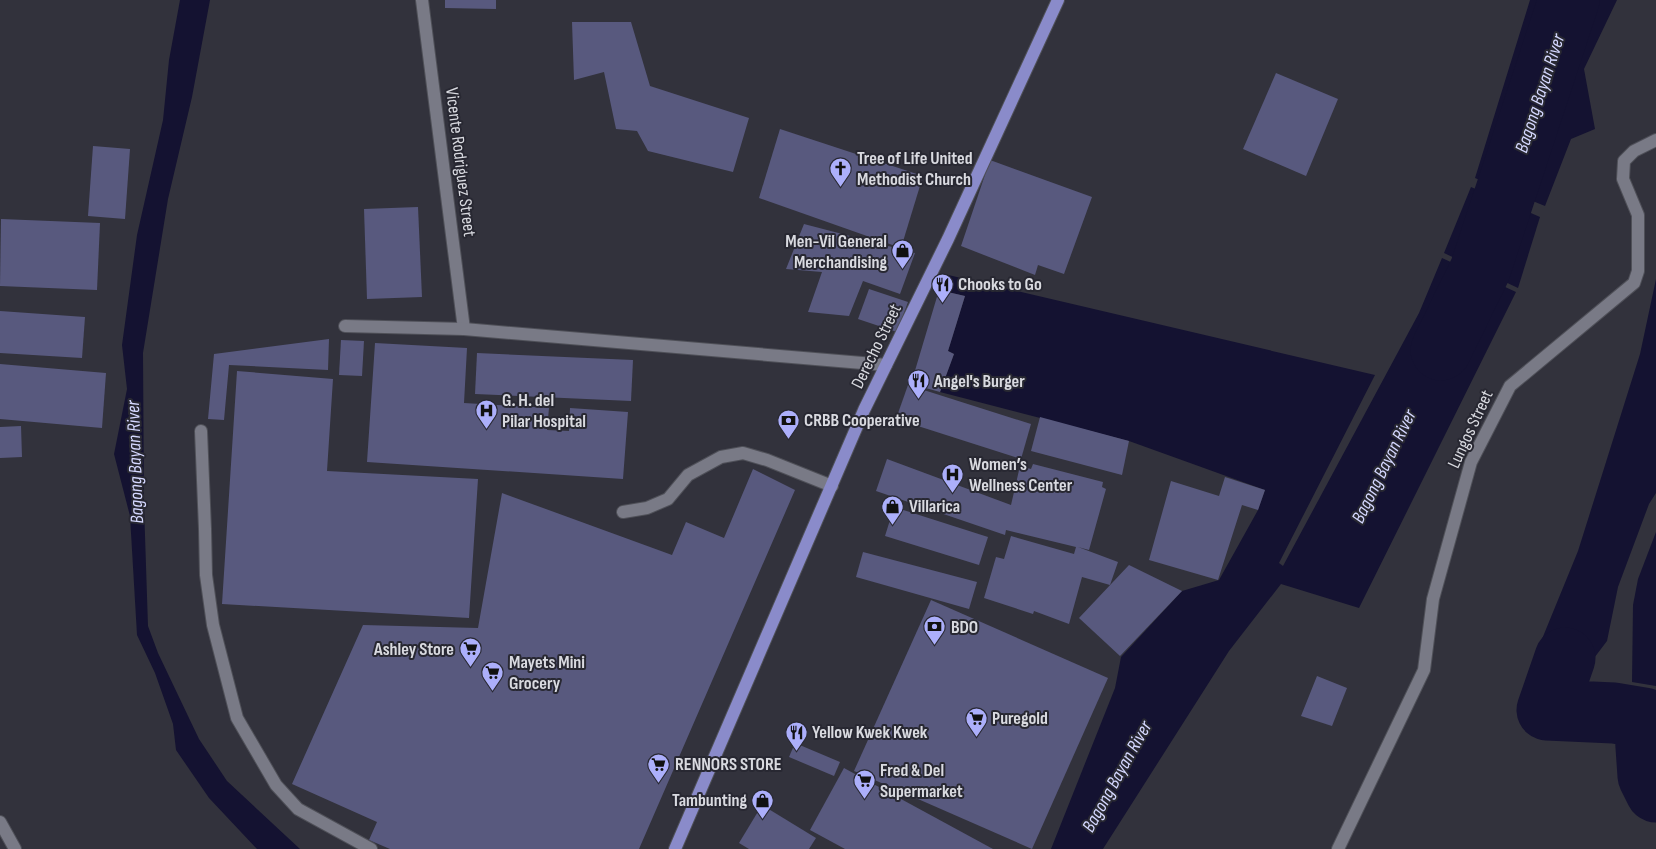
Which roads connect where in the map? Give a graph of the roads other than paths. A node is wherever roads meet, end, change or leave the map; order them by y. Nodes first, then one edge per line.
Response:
1 (422, 0) edge
2 (1058, 0) edge
3 (1656, 140) edge
4 (345, 326) dead end
5 (464, 329) junction
6 (886, 364) junction
7 (200, 431) dead end
8 (832, 486) junction
9 (623, 512) dead end
10 (0, 822) edge
11 (15, 849) edge
12 (371, 849) edge
13 (675, 849) edge
14 (1338, 849) edge

1 - 5 street, Vicente Rodriguez Street
2 - 6 main road, Derecho Street
3 - 14 street, Lungos Street
4 - 5 street
5 - 6 street
6 - 8 main road, Derecho Street
7 - 12 street
8 - 9 street
8 - 13 main road, Derecho Street
10 - 11 street

